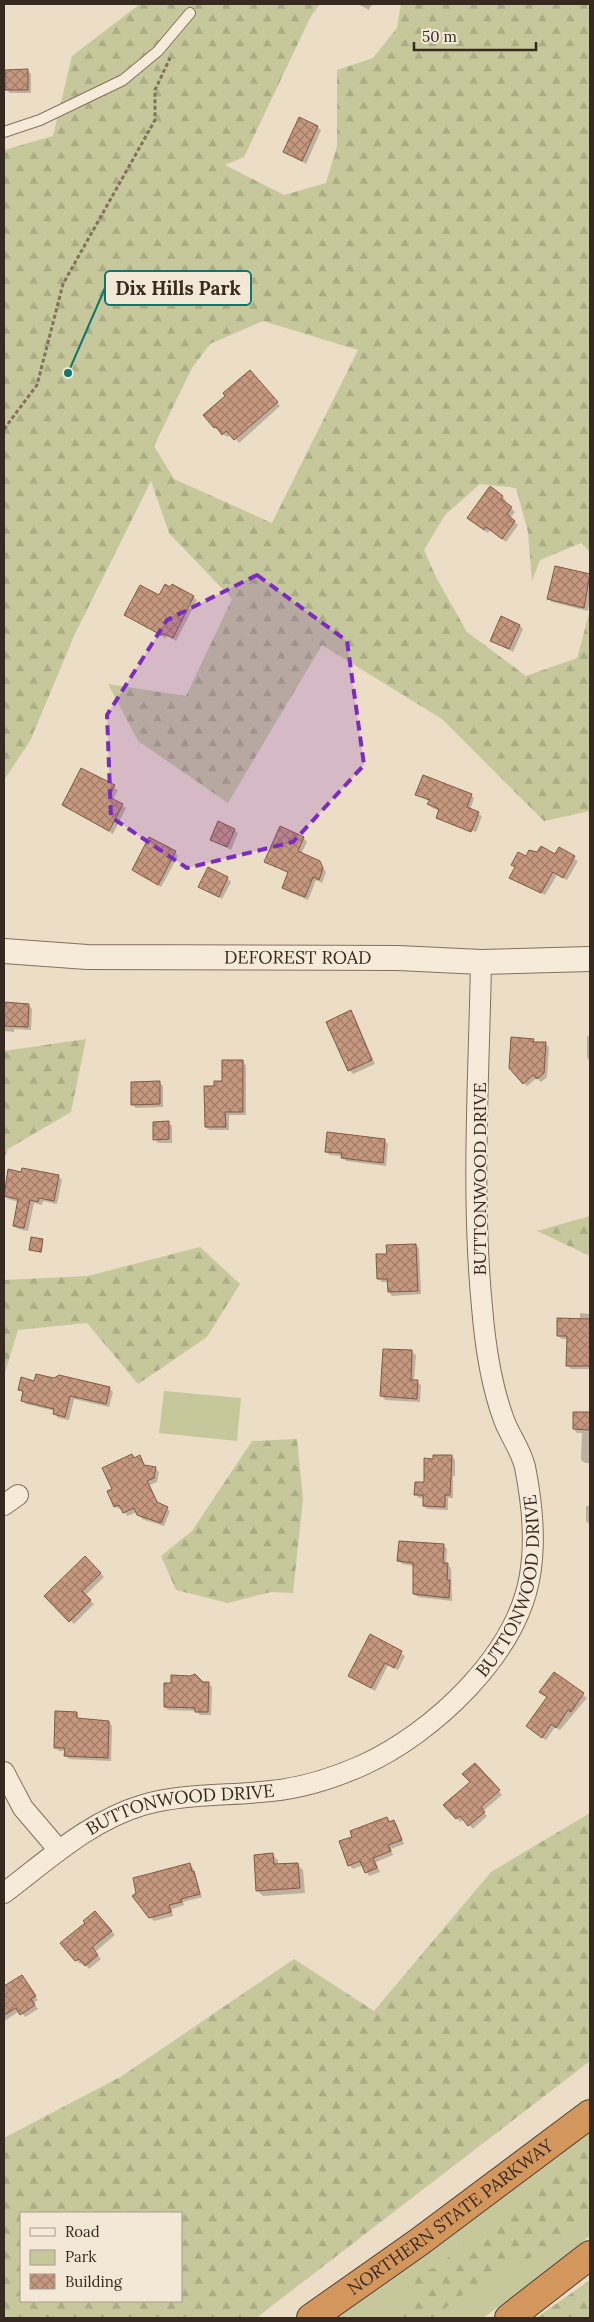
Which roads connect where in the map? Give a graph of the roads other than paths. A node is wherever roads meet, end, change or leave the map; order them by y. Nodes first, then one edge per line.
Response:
1 (190, 13) dead end
2 (4, 132) edge
3 (4, 951) edge
4 (590, 959) edge
5 (481, 962) junction
6 (4, 1772) edge
7 (58, 1849) junction
8 (4, 1893) edge
9 (590, 2114) edge
10 (590, 2255) edge
11 (311, 2318) edge
12 (510, 2318) edge

1 - 2 lane
3 - 5 street, DEFOREST ROAD
4 - 5 street, DEFOREST ROAD
5 - 7 street, BUTTONWOOD DRIVE
6 - 7 street
7 - 8 street, BUTTONWOOD DRIVE
9 - 11 highway, NORTHERN STATE PARKWAY
10 - 12 highway

